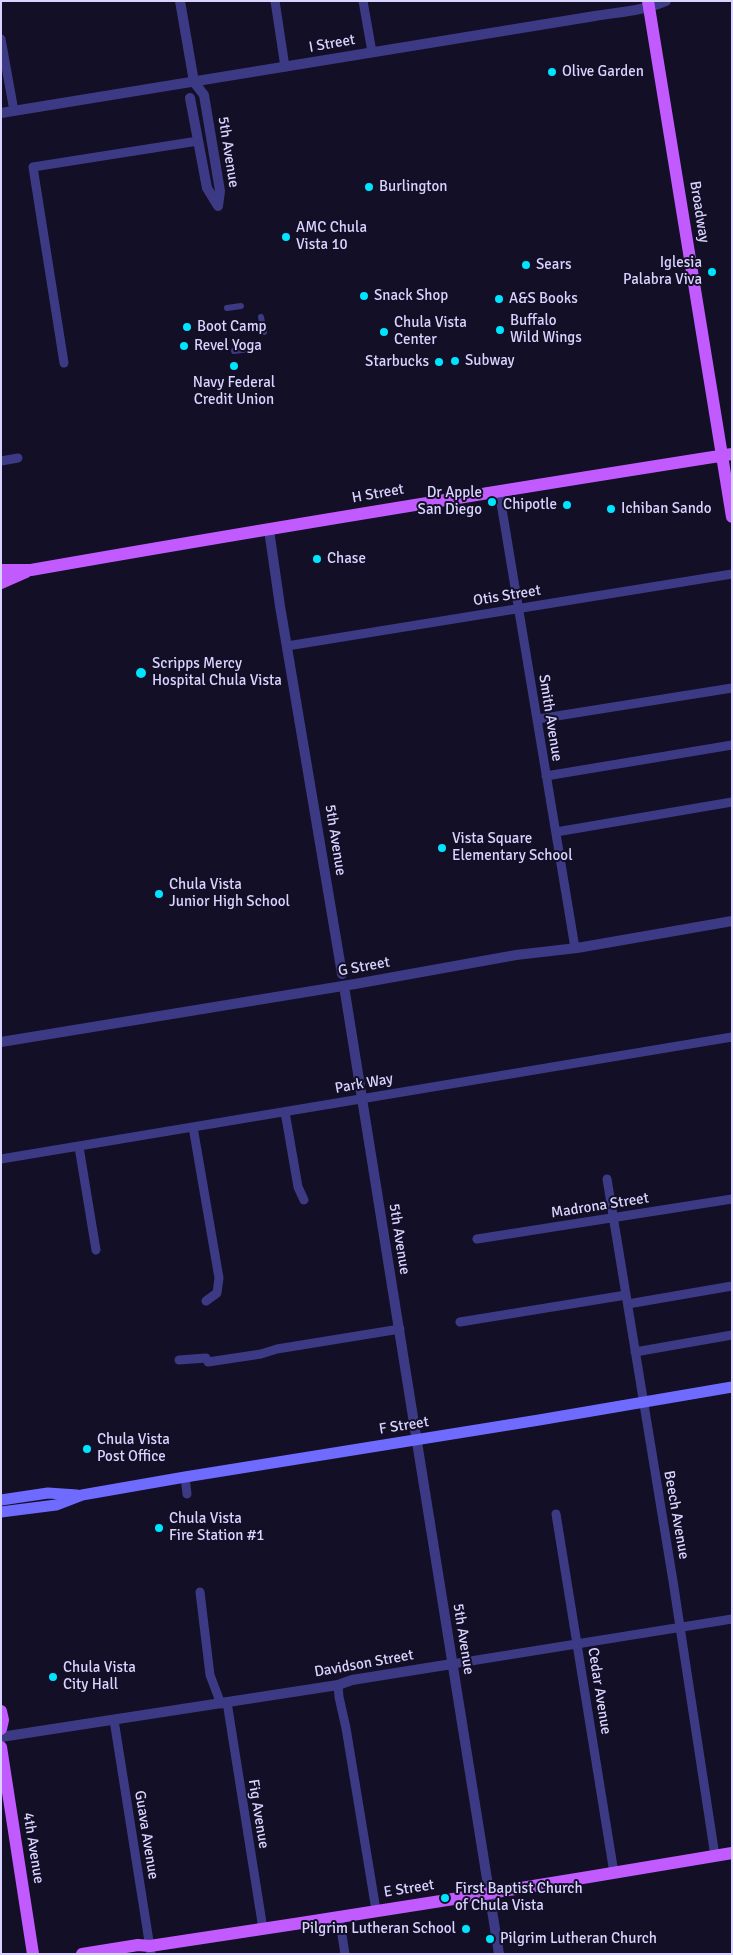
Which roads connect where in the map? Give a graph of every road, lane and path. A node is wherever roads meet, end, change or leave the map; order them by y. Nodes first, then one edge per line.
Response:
1 (180, 1) edge
2 (275, 1) edge
3 (363, 1) edge
4 (666, 1) edge
5 (649, 5) edge
6 (1, 39) edge
7 (372, 52) junction
8 (285, 67) junction
9 (194, 82) junction
10 (14, 111) junction
11 (1, 113) edge
12 (198, 141) junction
13 (241, 306) dead end
14 (227, 308) dead end
15 (261, 317) dead end
16 (264, 332) dead end
17 (248, 349) dead end
18 (234, 351) dead end
19 (64, 363) dead end
20 (727, 454) edge
21 (18, 458) dead end
22 (1, 461) edge
23 (499, 491) junction
24 (732, 517) edge
25 (270, 530) junction
26 (1, 570) edge
27 (31, 570) junction
28 (732, 574) edge
29 (1, 583) edge
30 (518, 608) junction
31 (287, 646) junction
32 (732, 688) edge
33 (538, 719) junction
34 (732, 745) edge
35 (546, 776) junction
36 (732, 802) edge
37 (556, 832) junction
38 (732, 921) edge
39 (575, 948) junction
40 (342, 974) joint
41 (344, 986) junction
42 (732, 1037) edge
43 (1, 1042) edge
44 (361, 1099) junction
45 (285, 1112) junction
46 (193, 1127) junction
47 (79, 1147) junction
48 (1, 1159) edge
49 (607, 1179) dead end
50 (729, 1199) edge
51 (304, 1200) dead end
52 (612, 1218) junction
53 (477, 1239) dead end
54 (96, 1250) dead end
55 (732, 1286) edge
56 (627, 1299) junction
57 (206, 1301) dead end
58 (460, 1322) dead end
59 (400, 1329) junction
60 (732, 1335) edge
61 (635, 1352) junction
62 (179, 1360) dead end
63 (732, 1387) edge
64 (644, 1401) junction
65 (416, 1439) junction
66 (184, 1477) junction
67 (187, 1494) dead end
68 (82, 1496) junction
69 (1, 1500) edge
70 (1, 1512) edge
71 (556, 1514) dead end
72 (200, 1592) dead end
73 (732, 1619) edge
74 (681, 1628) junction
75 (577, 1645) junction
76 (452, 1664) junction
77 (338, 1685) junction
78 (224, 1703) junction
79 (1, 1710) edge
80 (114, 1720) junction
81 (1, 1729) edge
82 (1, 1737) edge
83 (1, 1747) edge
84 (732, 1853) edge
85 (715, 1856) junction
86 (614, 1873) junction
87 (489, 1894) junction
88 (376, 1910) junction
89 (339, 1916) junction
90 (263, 1929) junction
91 (151, 1950) edge
92 (33, 1954) edge
93 (82, 1954) edge
94 (139, 1954) edge
95 (345, 1954) edge
96 (499, 1954) edge

1 - 9 street, 5th Avenue
2 - 8 street
3 - 7 street
4 - 5 street, I Street
5 - 7 street, I Street
5 - 20 main road, Broadway
6 - 10 street
7 - 8 street, I Street
8 - 9 street, I Street
9 - 10 street, I Street
9 - 12 street, 5th Avenue
9 - 12 street, 5th Avenue
10 - 11 street, I Street
12 - 19 street
13 - 14 street
15 - 16 street
17 - 18 street
20 - 23 main road, H Street
20 - 24 main road, Broadway
21 - 22 street
23 - 25 main road, H Street
23 - 30 street, Smith Avenue
25 - 27 main road, H Street
25 - 31 street, 5th Avenue
26 - 27 main road, H Street
27 - 29 main road, H Street
28 - 30 street, Otis Street
30 - 31 street, Otis Street
30 - 33 street, Smith Avenue
31 - 40 street, 5th Avenue
32 - 33 street
33 - 35 street, Smith Avenue
34 - 35 street
35 - 37 street, Smith Avenue
36 - 37 street
37 - 39 street, Smith Avenue
38 - 39 street, G Street
39 - 41 street, G Street
40 - 41 street, 5th Avenue
41 - 43 street, G Street
41 - 44 street, 5th Avenue
42 - 44 street, Park Way
44 - 45 street, Park Way
44 - 59 street, 5th Avenue
45 - 46 street, Park Way
45 - 51 street
46 - 47 street, Park Way
46 - 57 street
47 - 48 street, Park Way
47 - 54 street
49 - 52 street, Beech Avenue
50 - 52 street, Madrona Street
52 - 53 street, Madrona Street
52 - 56 street, Beech Avenue
55 - 56 street
56 - 58 street
56 - 61 street, Beech Avenue
59 - 62 street
59 - 65 street, 5th Avenue
60 - 61 street
61 - 64 street, Beech Avenue
63 - 64 main road, F Street
64 - 65 main road, F Street
64 - 74 street, Beech Avenue
65 - 66 main road, F Street
65 - 76 street, 5th Avenue
66 - 67 street
66 - 68 main road, F Street
68 - 69 main road, F Street
68 - 70 main road, F Street
71 - 75 street, Cedar Avenue
72 - 78 street, Fig Avenue
73 - 74 street, Davidson Street
74 - 75 street, Davidson Street
74 - 85 street, Beech Avenue
75 - 76 street, Davidson Street
75 - 86 street, Cedar Avenue
76 - 77 street, Davidson Street
76 - 87 street, 5th Avenue
77 - 78 street, Davidson Street
77 - 88 street
78 - 80 street, Davidson Street
78 - 90 street, Fig Avenue
79 - 81 main road
80 - 82 street, Davidson Street
80 - 91 street, Guava Avenue
83 - 92 main road, 4th Avenue
84 - 85 main road, E Street
85 - 86 main road, E Street
86 - 87 main road, E Street
87 - 88 main road, E Street
87 - 96 street, 5th Avenue
88 - 89 main road, E Street
89 - 90 main road, E Street
89 - 95 street
90 - 91 main road, E Street
91 - 93 main road, E Street
91 - 94 main road, E Street

